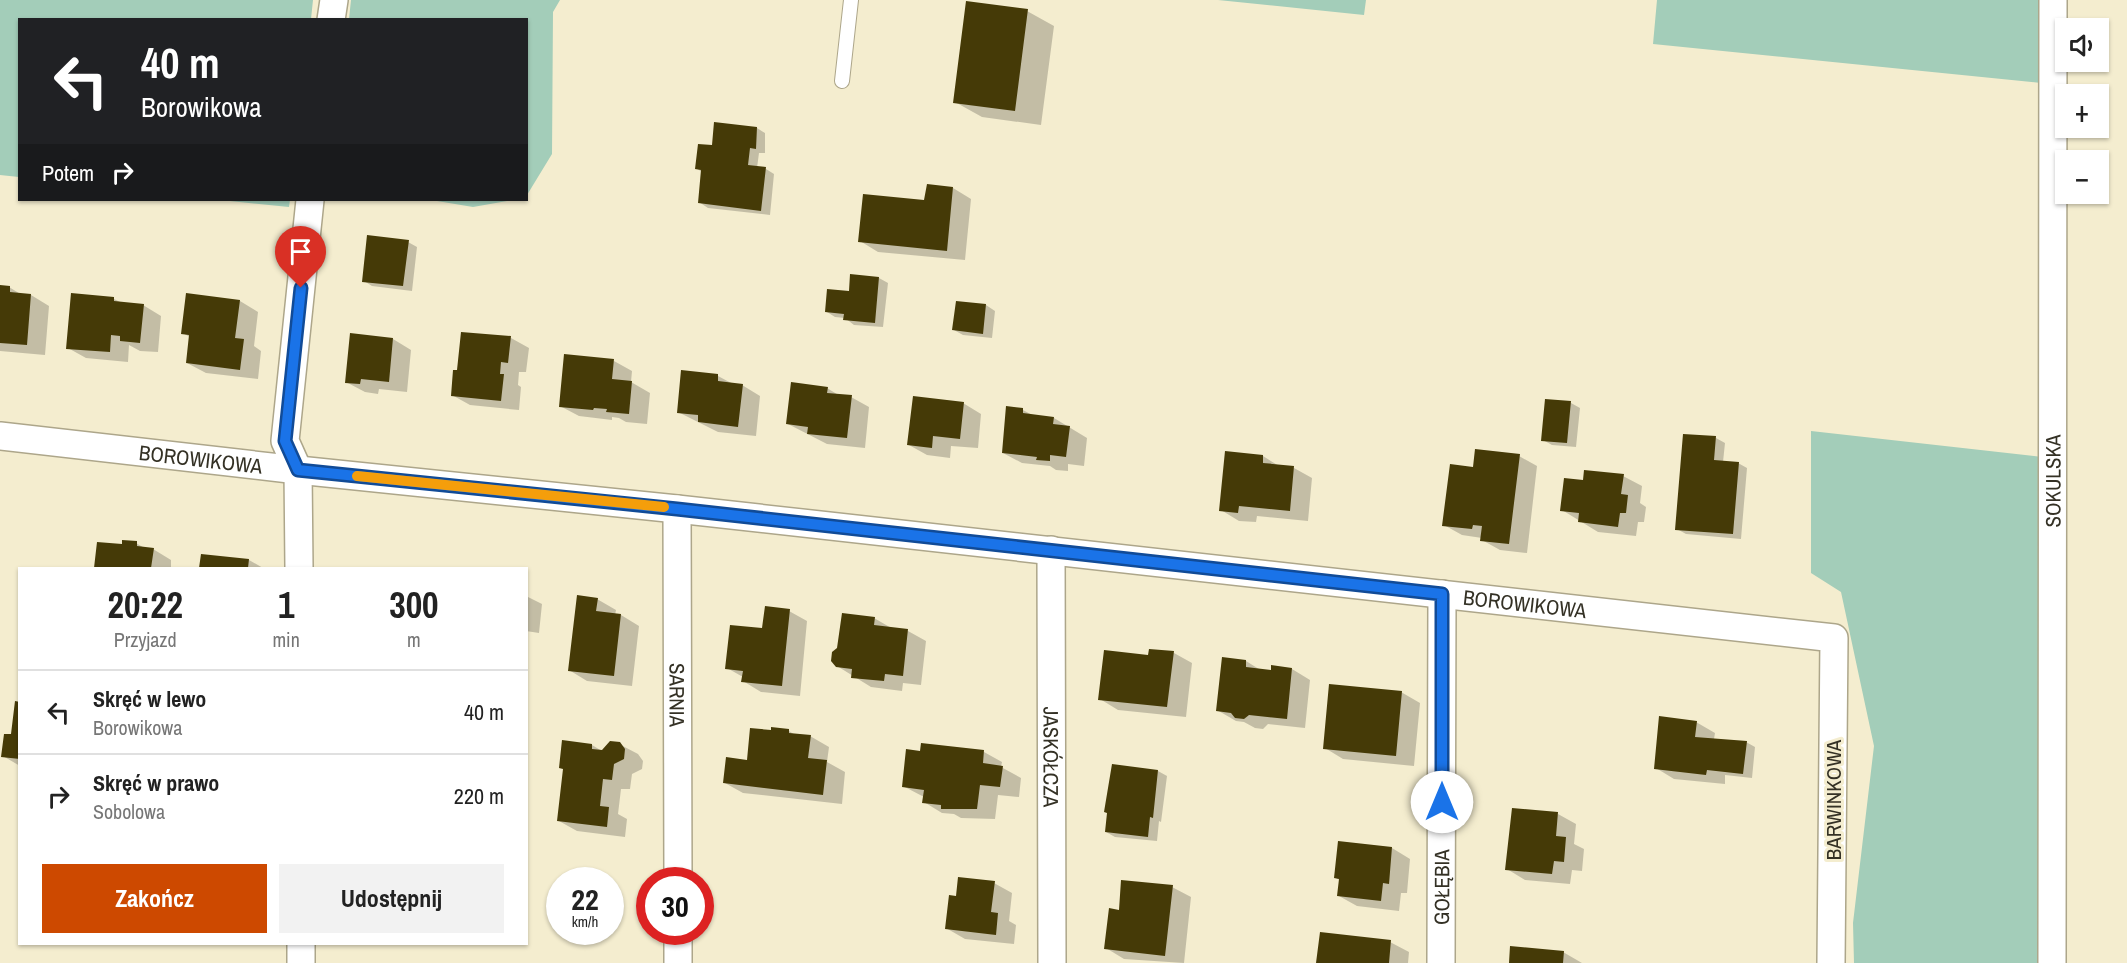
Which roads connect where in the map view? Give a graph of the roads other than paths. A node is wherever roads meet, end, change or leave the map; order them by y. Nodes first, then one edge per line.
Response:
1 (334, 0) edge
2 (851, 0) edge
3 (2053, 0) edge
4 (331, 18) edge
5 (842, 81) dead end
6 (310, 201) edge
7 (0, 436) edge
8 (298, 470) junction
9 (677, 509) junction
10 (1051, 550) junction
11 (299, 567) edge
12 (1442, 594) junction
13 (1834, 638) joint
14 (678, 867) edge
15 (301, 945) edge
16 (678, 945) edge
17 (301, 963) edge
18 (678, 963) edge
19 (1052, 963) edge
20 (1441, 963) edge
21 (1831, 963) edge
22 (2052, 963) edge

1 - 4 street
2 - 5 lane
3 - 22 street, SOKULSKA
6 - 8 street
7 - 8 street, BOROWIKOWA
8 - 9 street, BOROWIKOWA
8 - 11 street
9 - 10 street, BOROWIKOWA
9 - 14 street, SARNIA
10 - 12 street, BOROWIKOWA
10 - 19 street, JASKÓŁCZA
12 - 13 street, BOROWIKOWA
12 - 20 street, GOŁĘBIA
13 - 21 street, BARWINKOWA
15 - 17 street
16 - 18 street

